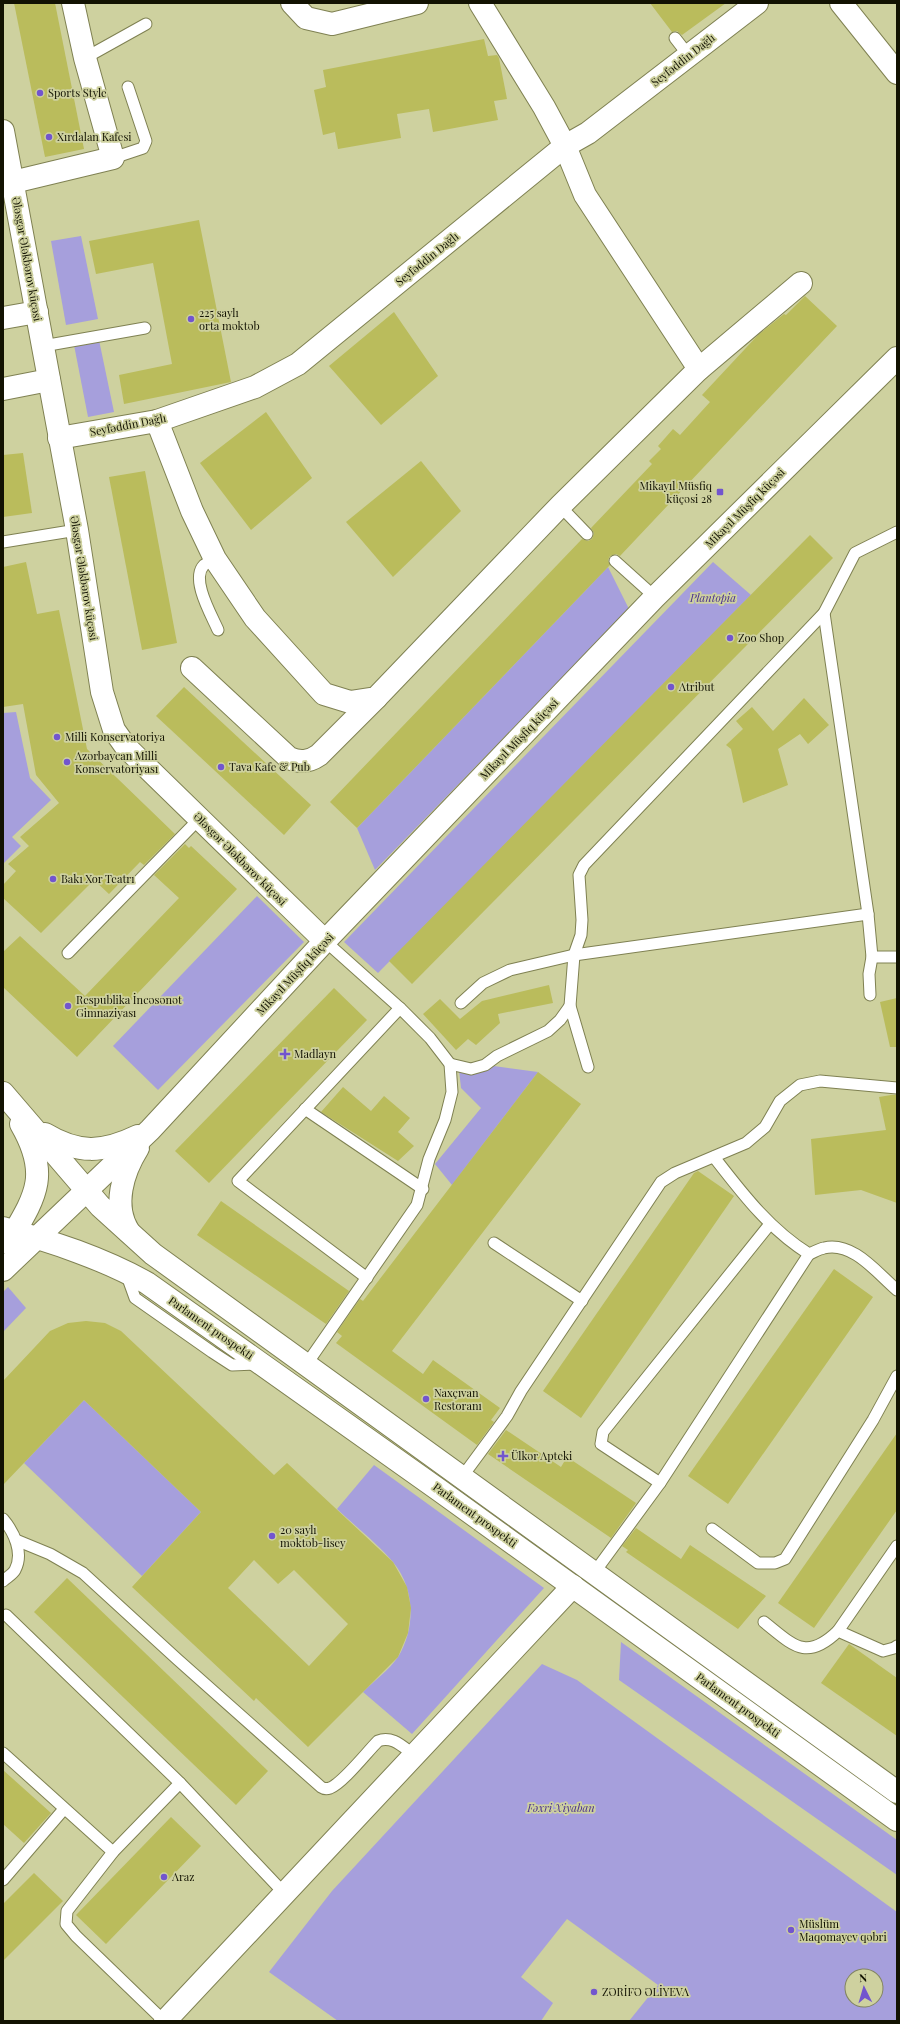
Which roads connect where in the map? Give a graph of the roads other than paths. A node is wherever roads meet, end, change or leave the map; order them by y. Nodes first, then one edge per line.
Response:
1 (73, 3) edge
2 (292, 3) edge
3 (482, 3) edge
4 (757, 3) edge
5 (841, 3) edge
6 (413, 4) edge
7 (146, 24) dead end
8 (675, 38) dead end
9 (689, 56) junction
10 (85, 58) junction
11 (897, 72) edge
12 (128, 87) dead end
13 (3, 131) edge
14 (565, 146) junction
15 (113, 158) junction
16 (13, 182) junction
17 (801, 283) dead end
18 (37, 312) junction
19 (3, 318) edge
20 (146, 328) dead end
21 (43, 346) junction
22 (897, 358) edge
23 (699, 368) junction
24 (49, 380) junction
25 (3, 389) edge
26 (157, 421) junction
27 (60, 438) junction
28 (560, 506) junction
29 (77, 530) junction
30 (897, 532) edge
31 (587, 534) dead end
32 (3, 542) edge
33 (215, 559) junction
34 (615, 561) dead end
35 (655, 597) junction
36 (824, 613) junction
37 (218, 630) dead end
38 (192, 668) dead end
39 (376, 698) junction
40 (200, 818) junction
41 (868, 914) junction
42 (325, 942) junction
43 (68, 953) dead end
44 (574, 955) junction
45 (897, 956) edge
46 (872, 957) junction
47 (870, 995) dead end
48 (461, 1003) dead end
49 (570, 1006) junction
50 (400, 1008) junction
51 (450, 1064) junction
52 (588, 1067) dead end
53 (897, 1088) edge
54 (3, 1094) edge
55 (305, 1109) junction
56 (32, 1126) junction
57 (150, 1130) junction
58 (714, 1157) junction
59 (423, 1189) junction
60 (87, 1190) junction
61 (770, 1224) junction
62 (9, 1230) edge
63 (37, 1238) junction
64 (134, 1238) junction
65 (494, 1243) dead end
66 (3, 1251) edge
67 (809, 1254) junction
68 (3, 1270) edge
69 (367, 1278) junction
70 (897, 1290) edge
71 (582, 1301) junction
72 (306, 1365) junction
73 (897, 1376) edge
74 (462, 1477) junction
75 (660, 1483) junction
76 (3, 1519) edge
77 (712, 1529) dead end
78 (16, 1540) junction
79 (897, 1546) edge
80 (594, 1573) junction
81 (3, 1581) edge
82 (573, 1586) junction
83 (6, 1615) dead end
84 (764, 1622) dead end
85 (838, 1631) junction
86 (897, 1646) edge
87 (3, 1753) edge
88 (414, 1755) junction
89 (180, 1783) junction
90 (897, 1792) edge
91 (64, 1809) junction
92 (897, 1820) edge
93 (113, 1852) junction
94 (3, 1880) edge
95 (284, 1893) junction
96 (164, 2021) edge

1 - 10 street
2 - 6 street
3 - 14 street
4 - 9 street, Seyfəddin Dağlı
5 - 11 street
7 - 10 lane
8 - 9 lane
9 - 14 street, Seyfəddin Dağlı
10 - 15 street
12 - 15 lane
13 - 16 street, Ələsgər Ələkbərov küçəsi
14 - 23 street
14 - 26 street, Seyfəddin Dağlı
15 - 16 street
16 - 18 street, Ələsgər Ələkbərov küçəsi
17 - 23 street
18 - 19 street
18 - 21 street, Ələsgər Ələkbərov küçəsi
20 - 21 lane
21 - 24 street, Ələsgər Ələkbərov küçəsi
22 - 35 street, Mikayıl Müşfiq küçəsi
23 - 28 street
24 - 25 street
24 - 27 street, Ələsgər Ələkbərov küçəsi
26 - 27 street, Seyfəddin Dağlı
26 - 33 street
27 - 29 street, Ələsgər Ələkbərov küçəsi
28 - 31 lane
28 - 39 street
29 - 32 lane
29 - 40 street, Ələsgər Ələkbərov küçəsi
30 - 36 lane
33 - 37 lane
33 - 39 street
34 - 35 lane
35 - 42 street, Mikayıl Müşfiq küçəsi
36 - 41 lane
36 - 44 lane
38 - 39 street
40 - 42 street, Ələsgər Ələkbərov küçəsi
40 - 43 lane
41 - 44 lane
41 - 46 lane
42 - 50 lane
42 - 57 street, Mikayıl Müşfiq küçəsi
44 - 48 lane
44 - 49 lane
45 - 46 lane
46 - 47 lane
49 - 51 lane
49 - 52 lane
50 - 51 lane
50 - 55 lane
51 - 59 lane
53 - 58 lane
54 - 56 street, Parlament prospekti
54 - 62 street
55 - 59 lane
55 - 69 lane
56 - 57 street
56 - 60 street, Parlament prospekti
57 - 60 street
57 - 64 street
58 - 61 lane
58 - 71 lane
59 - 69 lane
60 - 63 street
60 - 64 street, Parlament prospekti
61 - 67 lane
61 - 75 lane
62 - 63 street, Parlament prospekti
62 - 66 street
63 - 68 street
63 - 82 street, Parlament prospekti
64 - 72 street, Parlament prospekti
65 - 71 lane
67 - 70 lane
67 - 75 lane
69 - 72 lane
71 - 74 lane
72 - 74 street, Parlament prospekti
73 - 77 lane
74 - 80 street, Parlament prospekti
75 - 80 lane
76 - 78 lane
78 - 81 lane
78 - 88 lane
79 - 85 lane
80 - 90 street, Parlament prospekti
82 - 88 street
82 - 92 street, Parlament prospekti
83 - 89 lane
84 - 85 lane
85 - 86 lane
87 - 91 lane
88 - 95 street
89 - 93 lane
89 - 95 lane
91 - 93 lane
91 - 94 lane
93 - 96 lane
95 - 96 street

